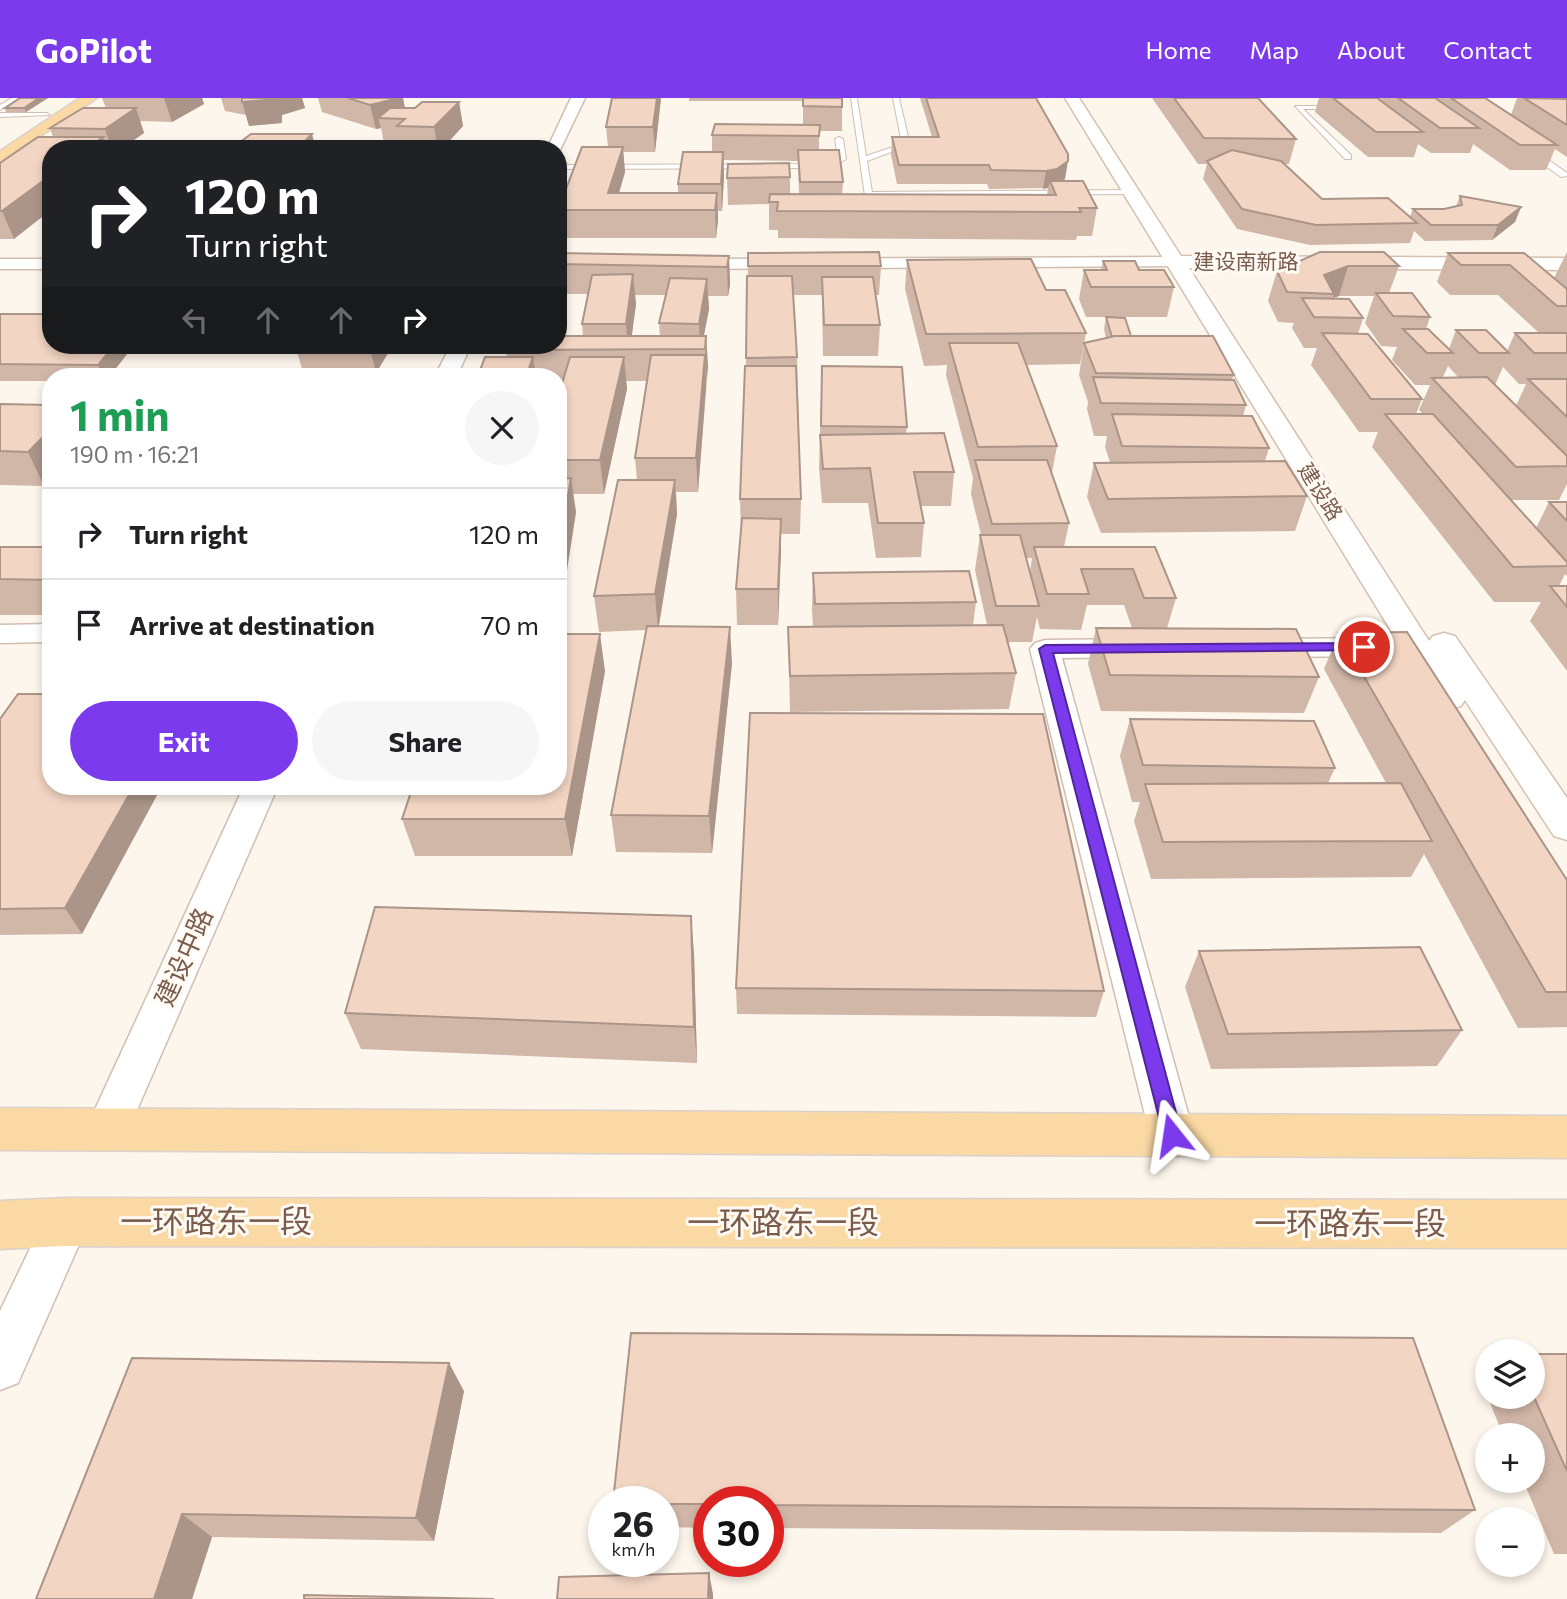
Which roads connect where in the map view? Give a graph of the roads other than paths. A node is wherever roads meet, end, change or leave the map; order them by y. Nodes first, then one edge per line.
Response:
1 (17, 98) edge
2 (72, 98) edge
3 (90, 98) edge
4 (578, 98) edge
5 (854, 98) edge
6 (896, 98) edge
7 (1072, 98) edge
8 (1094, 98) edge
9 (1349, 107) edge
10 (0, 108) edge
11 (0, 115) edge
12 (47, 115) junction
13 (829, 139) dead end
14 (839, 139) junction
15 (859, 139) junction
16 (558, 140) edge
17 (1520, 144) edge
18 (0, 145) edge
19 (1348, 157) edge
20 (0, 158) edge
21 (862, 160) junction
22 (567, 167) edge
23 (1564, 175) dead end
24 (1132, 192) junction
25 (1189, 262) junction
26 (0, 264) edge
27 (42, 264) edge
28 (668, 264) edge
29 (1567, 264) edge
30 (1417, 601) dead end
31 (0, 634) edge
32 (42, 634) edge
33 (1424, 635) junction
34 (1169, 648) edge
35 (1224, 648) edge
36 (1460, 715) edge
37 (257, 795) edge
38 (1567, 827) edge
39 (0, 1129) edge
40 (108, 1129) junction
41 (1172, 1135) junction
42 (1567, 1137) edge
43 (66, 1222) junction
44 (1567, 1224) edge
45 (0, 1225) edge
46 (0, 1365) edge

1 - 10 lane
2 - 12 main road
3 - 20 main road
4 - 16 street
5 - 15 lane
6 - 21 lane
7 - 24 street, 建设路
8 - 25 street, 建设路
9 - 19 lane
11 - 12 lane
12 - 18 main road
13 - 14 lane
14 - 15 lane
14 - 22 lane
15 - 21 lane
17 - 23 lane
21 - 24 lane
24 - 25 street, 建设路
25 - 28 street
25 - 29 street, 建设南新路
25 - 30 street, 建设路
25 - 33 street, 建设路
26 - 27 street
31 - 32 street
33 - 35 street
33 - 36 street, 建设路
33 - 38 street, 建设路
34 - 41 street
37 - 40 street, 建设中路
39 - 40 main road
40 - 41 main road
41 - 42 main road
43 - 44 main road, 一环路东一段
43 - 45 main road, 一环路东一段
43 - 46 street

